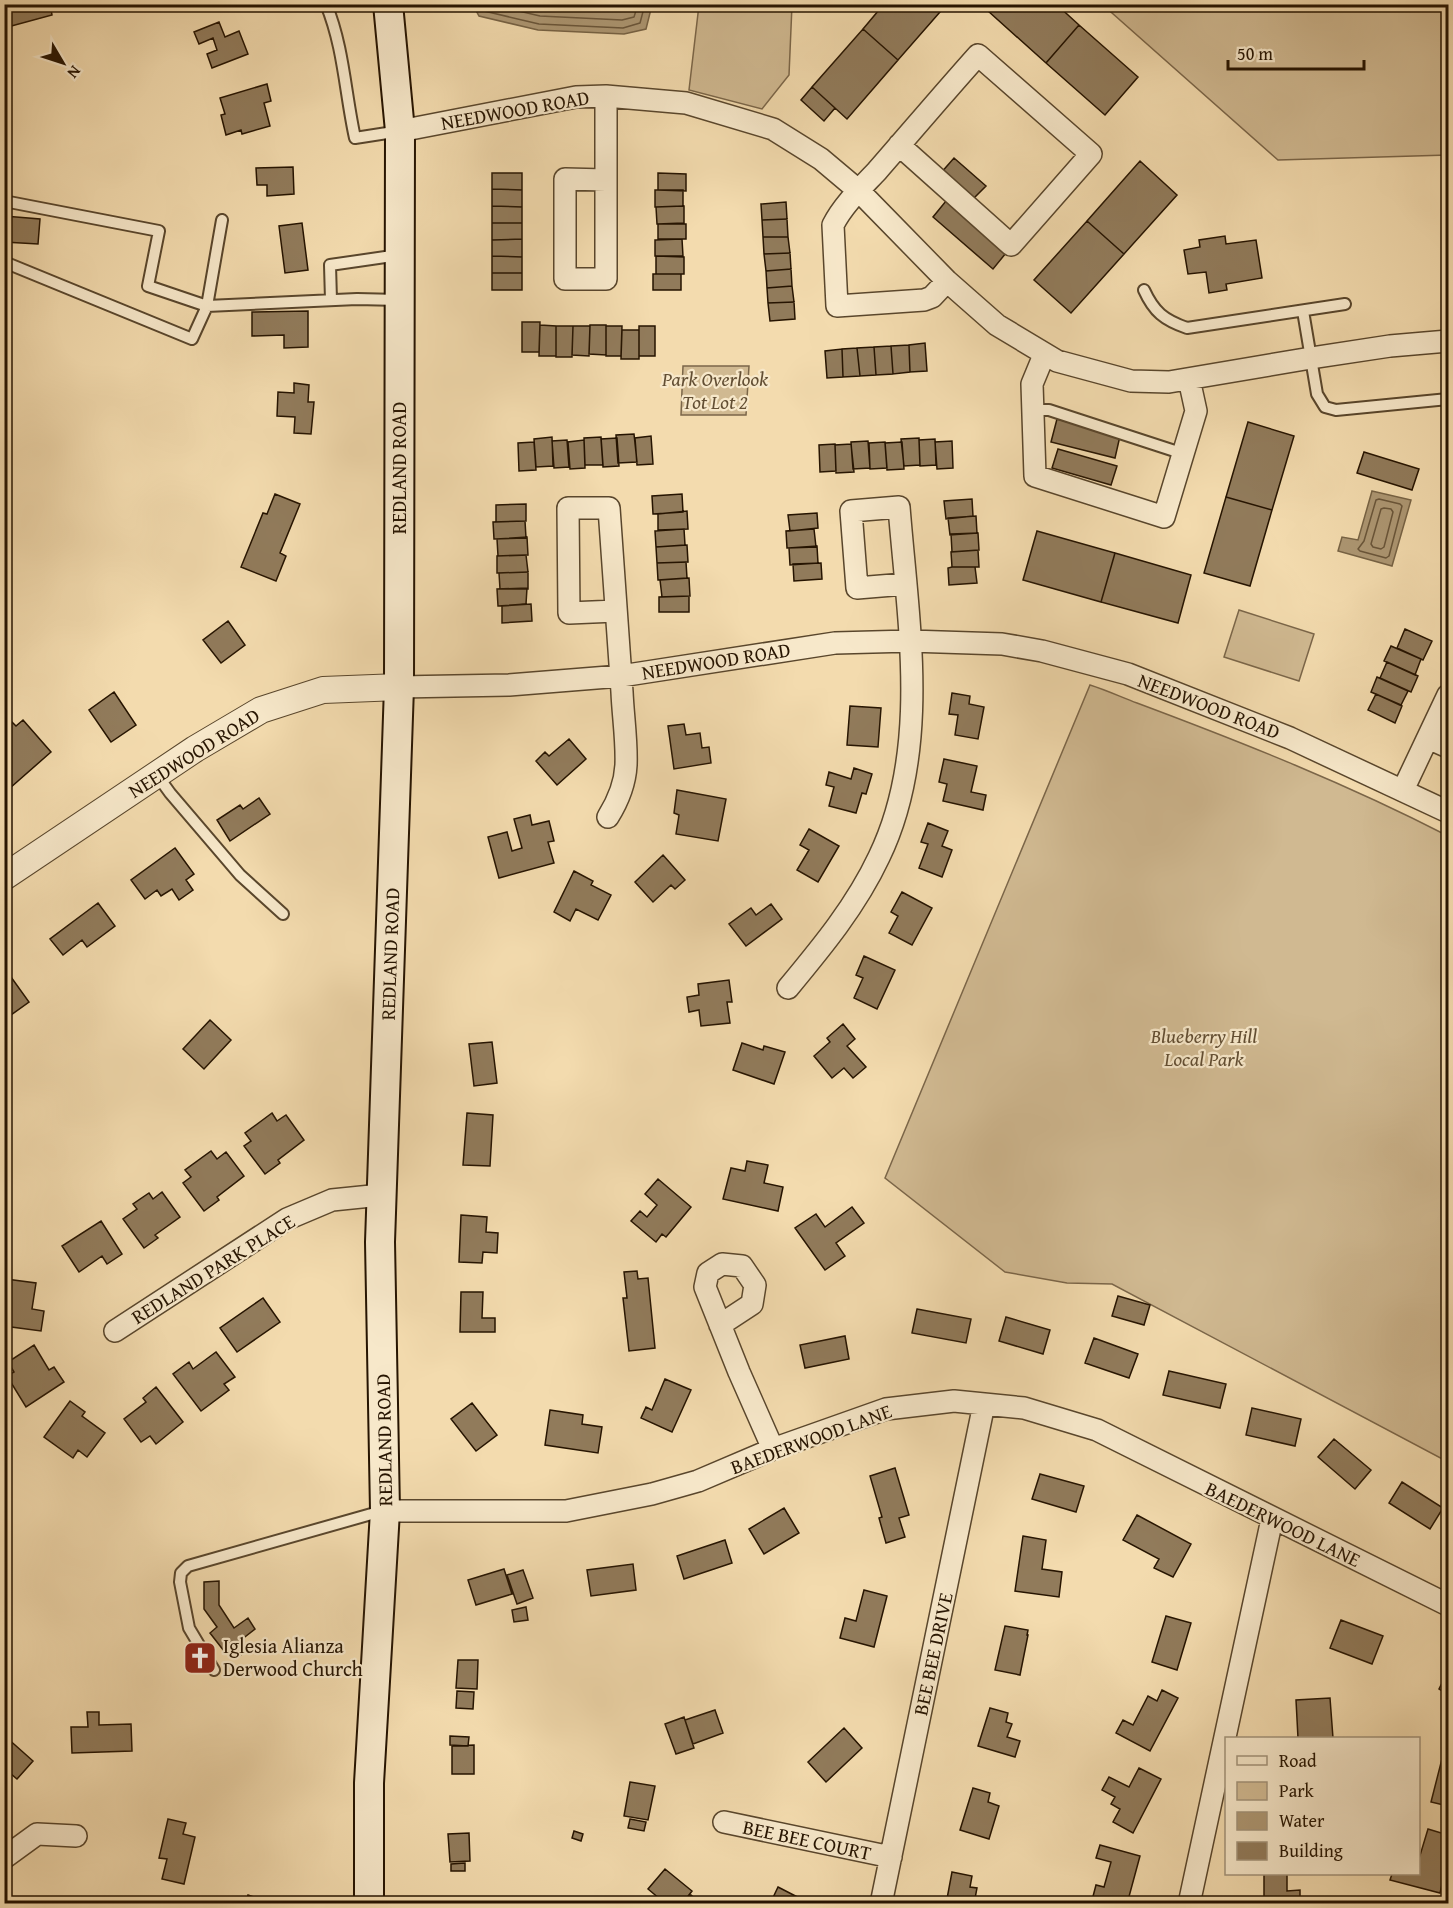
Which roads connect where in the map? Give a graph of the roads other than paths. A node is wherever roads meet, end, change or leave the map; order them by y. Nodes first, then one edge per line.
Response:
1 (327, 4) edge
2 (388, 4) edge
3 (606, 96) junction
4 (400, 131) junction
5 (899, 145) junction
6 (606, 180) junction
7 (859, 190) junction
8 (4, 201) edge
9 (222, 220) dead end
10 (400, 255) junction
11 (4, 262) edge
12 (947, 281) junction
13 (1144, 290) dead end
14 (331, 300) junction
15 (400, 300) junction
16 (1345, 304) dead end
17 (207, 306) junction
18 (1303, 312) junction
19 (1449, 341) edge
20 (1044, 355) junction
21 (1311, 357) junction
22 (1190, 379) junction
23 (1449, 399) edge
24 (1033, 410) junction
25 (1184, 453) junction
26 (905, 584) dead end
27 (616, 611) junction
28 (910, 641) junction
29 (621, 676) junction
30 (399, 687) junction
31 (1449, 695) edge
32 (1428, 738) junction
33 (1449, 747) edge
34 (157, 774) junction
35 (1403, 790) junction
36 (1449, 812) edge
37 (608, 816) dead end
38 (4, 876) edge
39 (283, 914) dead end
40 (788, 988) dead end
41 (381, 1195) junction
42 (720, 1324) dead end
43 (116, 1331) dead end
44 (984, 1404) junction
45 (773, 1449) junction
46 (386, 1510) junction
47 (1272, 1519) junction
48 (1449, 1605) edge
49 (214, 1670) dead end
50 (1225, 1737) edge
51 (1225, 1737) edge
52 (724, 1822) dead end
53 (76, 1836) dead end
54 (891, 1857) junction
55 (4, 1858) edge
56 (369, 1904) edge
57 (881, 1904) edge
58 (1189, 1904) edge

1 - 4 lane
2 - 4 main road, REDLAND ROAD
3 - 4 street, NEEDWOOD ROAD
3 - 6 street
3 - 7 street, NEEDWOOD ROAD
4 - 10 main road, REDLAND ROAD
5 - 5 street
5 - 7 street
6 - 6 street
7 - 12 street, NEEDWOOD ROAD
7 - 12 street
8 - 17 lane
9 - 17 lane
10 - 14 lane
10 - 15 main road, REDLAND ROAD
11 - 17 lane
12 - 20 street, NEEDWOOD ROAD
13 - 18 lane
14 - 15 lane
14 - 17 lane
15 - 30 main road, REDLAND ROAD
16 - 18 lane
18 - 21 lane
19 - 21 street, NEEDWOOD ROAD
20 - 22 street, NEEDWOOD ROAD
20 - 24 street
21 - 22 street, NEEDWOOD ROAD
21 - 23 lane
22 - 25 street
24 - 25 lane
24 - 25 street
26 - 28 street
27 - 27 street
27 - 29 street
28 - 29 street, NEEDWOOD ROAD
28 - 35 street, NEEDWOOD ROAD
28 - 40 street
29 - 30 street, NEEDWOOD ROAD
29 - 37 street
30 - 34 street, NEEDWOOD ROAD
30 - 41 main road, REDLAND ROAD
31 - 32 street
32 - 33 street
32 - 35 street
34 - 38 street, NEEDWOOD ROAD
34 - 39 lane
35 - 36 street, NEEDWOOD ROAD
41 - 43 street, REDLAND PARK PLACE
41 - 46 main road, REDLAND ROAD
42 - 45 street
44 - 45 street, BAEDERWOOD LANE
44 - 47 street, BAEDERWOOD LANE
44 - 54 street, BEE BEE DRIVE
45 - 46 street, BAEDERWOOD LANE
46 - 49 lane
46 - 56 main road, REDLAND ROAD
47 - 48 street, BAEDERWOOD LANE
47 - 50 street
51 - 58 street
52 - 54 street, BEE BEE COURT
53 - 55 street
54 - 57 street, BEE BEE DRIVE

